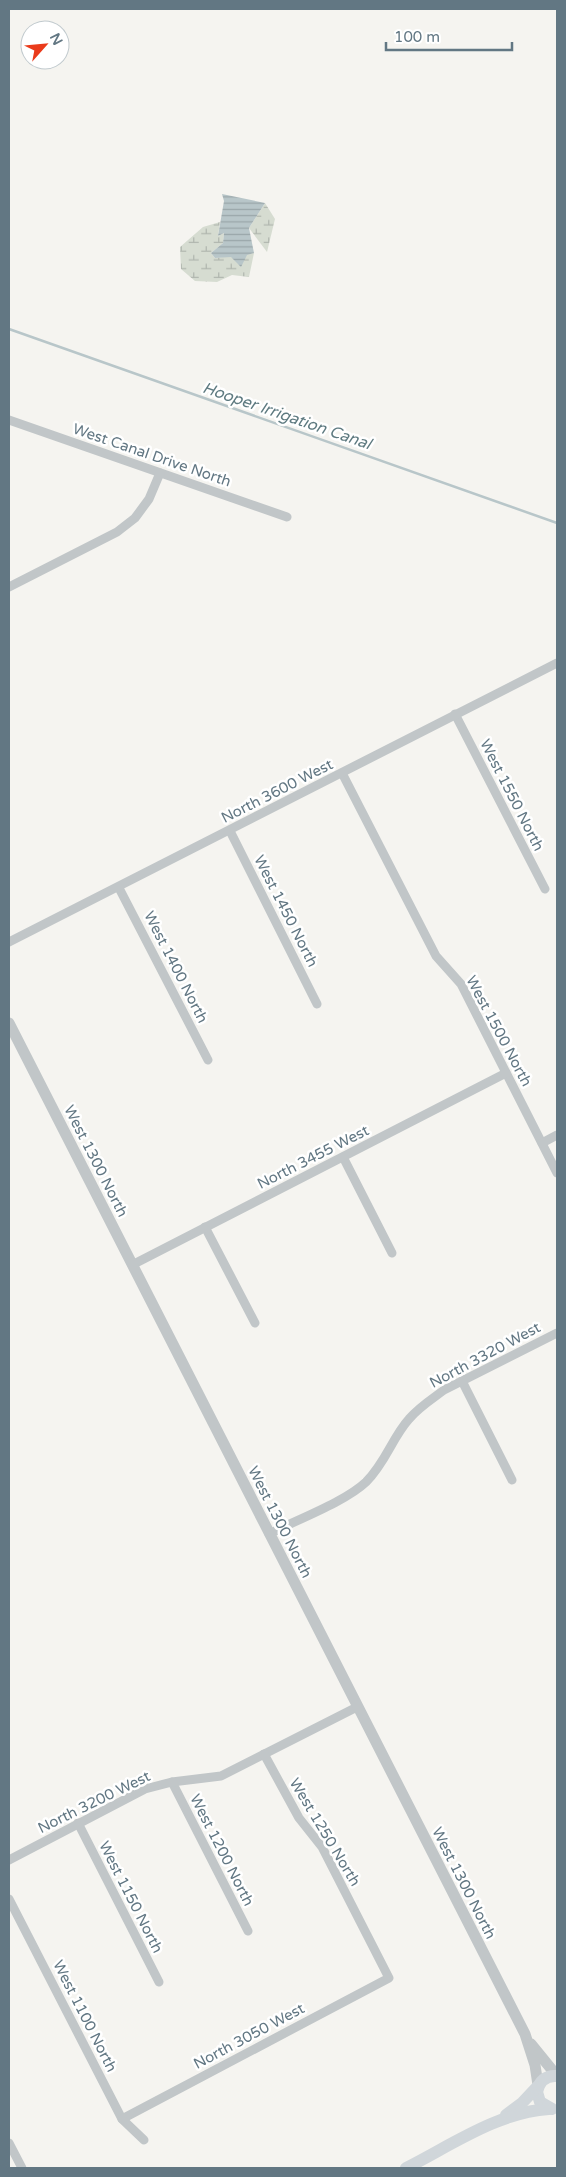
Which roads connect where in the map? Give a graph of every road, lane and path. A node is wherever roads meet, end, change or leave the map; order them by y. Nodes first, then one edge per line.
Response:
1 (9, 420) edge
2 (160, 473) junction
3 (287, 517) dead end
4 (9, 587) edge
5 (557, 663) edge
6 (455, 714) junction
7 (342, 773) junction
8 (230, 831) junction
9 (119, 888) junction
10 (545, 889) dead end
11 (9, 942) edge
12 (317, 1004) dead end
13 (9, 1023) edge
14 (208, 1060) dead end
15 (506, 1073) junction
16 (557, 1136) edge
17 (542, 1143) junction
18 (343, 1157) junction
19 (557, 1173) edge
20 (206, 1227) junction
21 (392, 1253) dead end
22 (132, 1265) junction
23 (255, 1323) dead end
24 (557, 1333) edge
25 (462, 1381) junction
26 (512, 1480) dead end
27 (269, 1534) junction
28 (357, 1707) junction
29 (264, 1754) junction
30 (172, 1782) junction
31 (78, 1823) junction
32 (9, 1860) edge
33 (9, 1899) edge
34 (248, 1931) dead end
35 (389, 1978) joint
36 (159, 1982) dead end
37 (525, 2034) junction
38 (557, 2076) edge
39 (538, 2086) junction
40 (554, 2111) edge
41 (122, 2119) junction
42 (496, 2122) junction
43 (144, 2140) dead end
44 (9, 2143) edge
45 (22, 2168) edge
46 (406, 2168) edge

1 - 2 street, West Canal Drive North
2 - 3 street, West Canal Drive North
2 - 4 street
5 - 6 street, North 3600 West
6 - 7 street, North 3600 West
6 - 10 street, West 1550 North
7 - 8 street, North 3600 West
7 - 15 street, West 1500 North
8 - 9 street, North 3600 West
8 - 12 street, West 1450 North
9 - 11 street, North 3600 West
9 - 14 street, West 1400 North
13 - 22 street, West 1300 North
15 - 17 street, West 1500 North
15 - 18 street, North 3455 West
16 - 17 street
17 - 19 street, West 1500 North
18 - 20 street, North 3455 West
18 - 21 street
20 - 22 street, North 3455 West
20 - 23 street
22 - 27 street, West 1300 North
24 - 25 street, North 3320 West
25 - 26 street
25 - 27 street, North 3320 West
27 - 28 street, West 1300 North
28 - 29 street, North 3200 West
28 - 37 street, West 1300 North
29 - 30 street, North 3200 West
29 - 35 street, West 1250 North
30 - 31 street, North 3200 West
30 - 34 street, West 1200 North
31 - 32 street, North 3200 West
31 - 36 street, West 1150 North
33 - 41 street, West 1100 North
35 - 41 street, North 3050 West
37 - 38 street, West 1300 North
37 - 39 street, West 1300 North
38 - 39 main road
39 - 40 main road
39 - 42 main road
40 - 42 main road
41 - 43 street, West 1100 North
42 - 46 main road
44 - 45 street

